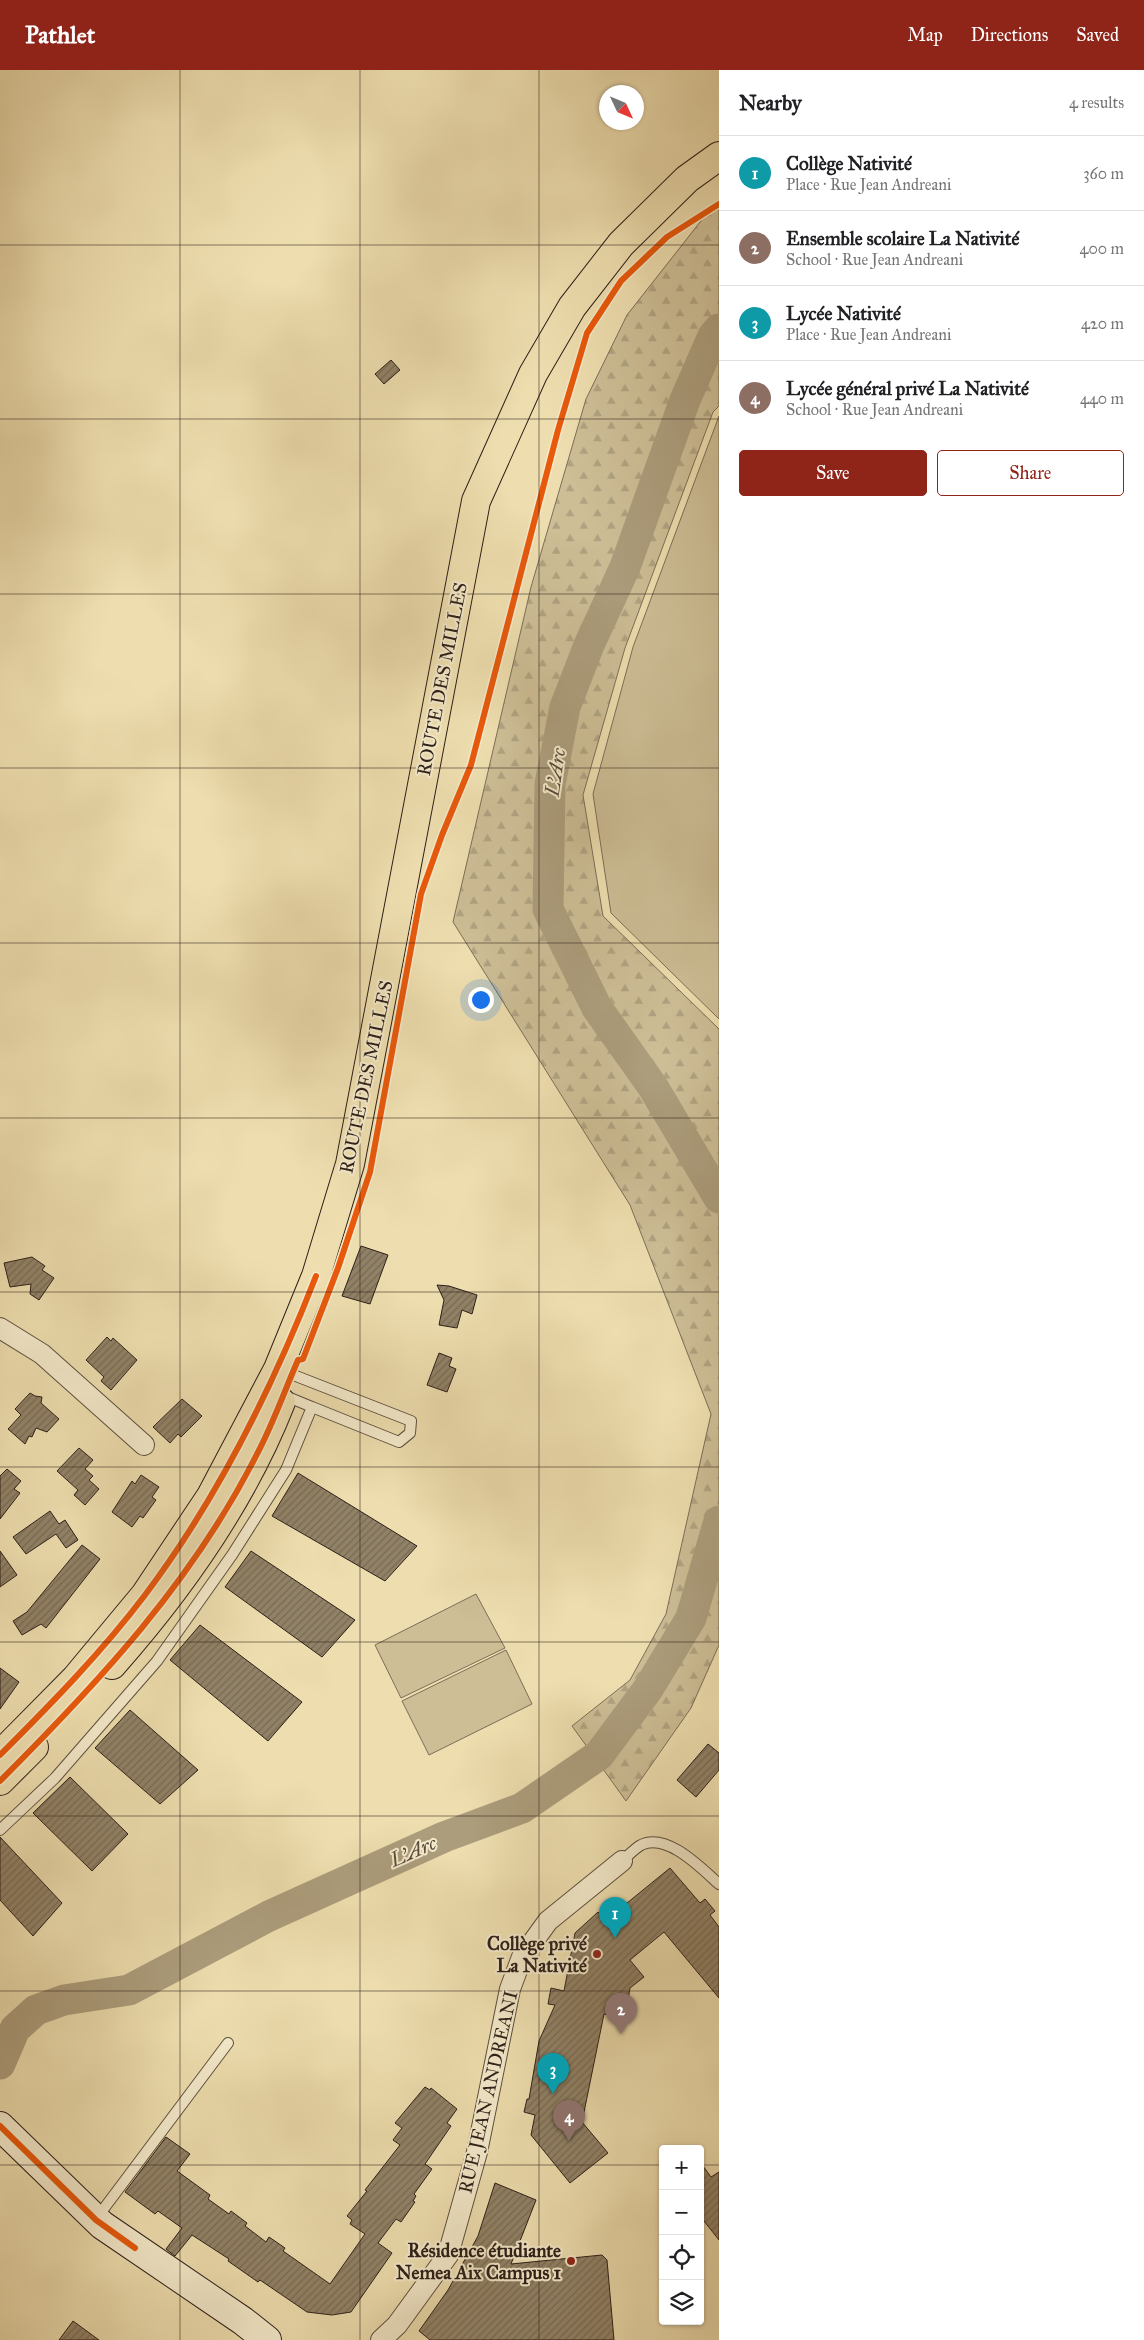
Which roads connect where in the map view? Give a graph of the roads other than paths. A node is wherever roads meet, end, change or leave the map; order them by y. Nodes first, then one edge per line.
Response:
1 (719, 156) edge
2 (0, 1328) edge
3 (280, 1382) junction
4 (312, 1407) junction
5 (144, 1446) dead end
6 (0, 1755) edge
7 (0, 1780) edge
8 (0, 1830) edge
9 (622, 1861) joint
10 (719, 1884) edge
11 (228, 2043) dead end
12 (0, 2126) edge
13 (96, 2220) junction
14 (266, 2340) edge
15 (381, 2340) edge

1 - 3 main road, ROUTE DES MILLES
2 - 5 street
3 - 4 lane
3 - 4 lane
3 - 6 main road, ROUTE DES MILLES
3 - 7 main road, ROUTE DES MILLES
4 - 8 lane
9 - 10 lane, RUE JEAN ANDREANI
9 - 15 street, RUE JEAN ANDREANI
11 - 13 lane
12 - 13 street
13 - 14 street

